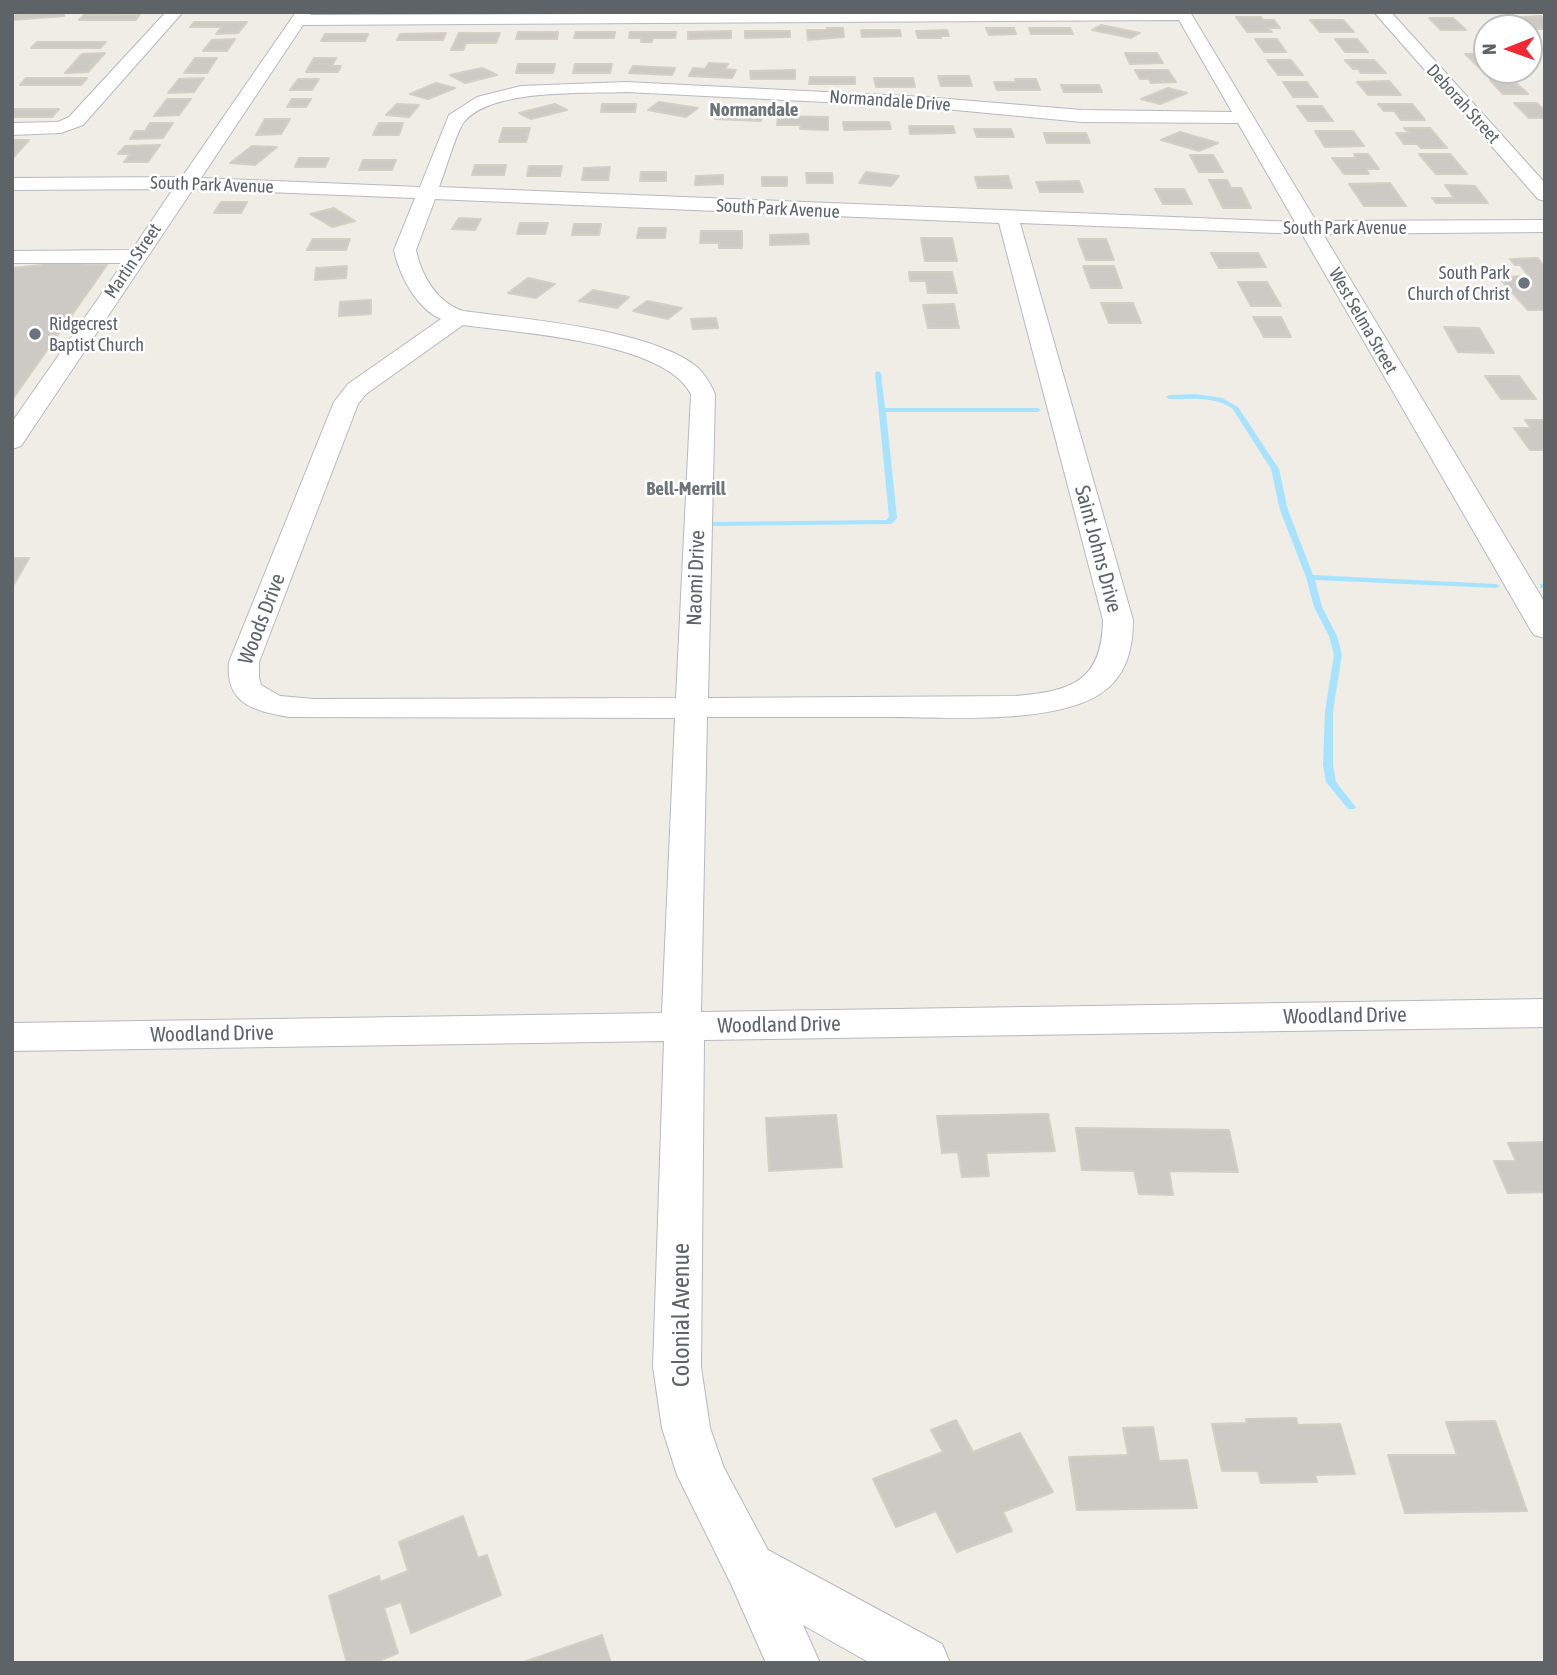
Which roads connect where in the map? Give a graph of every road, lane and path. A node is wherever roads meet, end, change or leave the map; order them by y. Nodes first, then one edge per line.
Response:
1 (175, 12) edge
2 (1382, 12) edge
3 (1183, 14) edge
4 (301, 16) edge
5 (1244, 118) junction
6 (12, 129) edge
7 (187, 183) junction
8 (12, 184) edge
9 (425, 193) junction
10 (1545, 195) edge
11 (1008, 219) junction
12 (1545, 226) edge
13 (1309, 228) junction
14 (136, 256) junction
15 (12, 257) edge
16 (459, 317) junction
17 (12, 441) edge
18 (1545, 629) edge
19 (691, 707) junction
20 (1545, 1013) edge
21 (683, 1027) junction
22 (12, 1037) edge
23 (750, 1567) junction
24 (793, 1663) edge
25 (923, 1663) edge

1 - 6 street
2 - 10 street, Deborah Street
3 - 4 street
3 - 5 street, West Selma Street
4 - 7 street, Martin Street
5 - 9 street, Normandale Drive
5 - 13 street, West Selma Street
7 - 8 street, South Park Avenue
7 - 9 street, South Park Avenue
7 - 14 street, Martin Street
9 - 11 street, South Park Avenue
9 - 16 street
11 - 13 street, South Park Avenue
11 - 19 street, Saint Johns Drive
12 - 13 street, South Park Avenue
13 - 18 street, West Selma Street
14 - 15 street
14 - 17 street, Martin Street
16 - 19 street, Naomi Drive
16 - 19 street, Woods Drive
19 - 21 street, Naomi Drive
20 - 21 street, Woodland Drive
21 - 22 street, Woodland Drive
21 - 23 street, Colonial Avenue
23 - 24 street, Colonial Avenue
23 - 25 street

